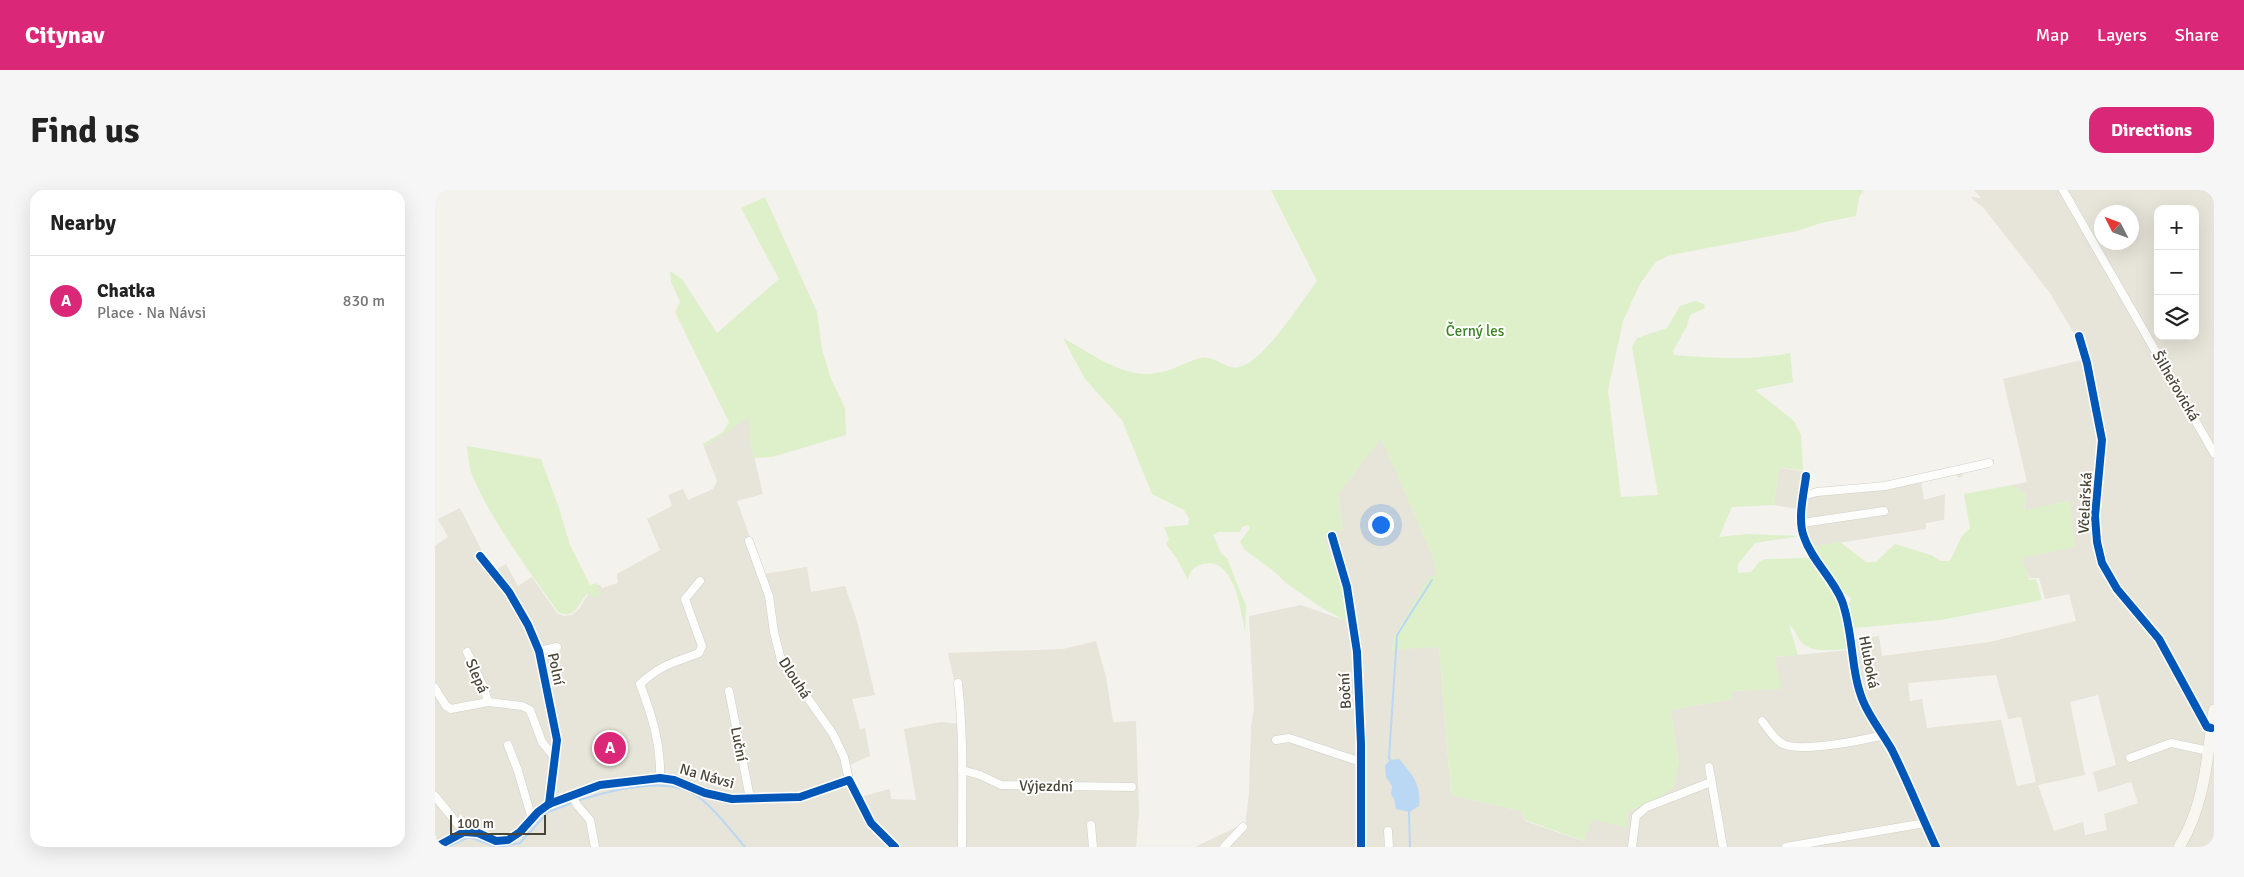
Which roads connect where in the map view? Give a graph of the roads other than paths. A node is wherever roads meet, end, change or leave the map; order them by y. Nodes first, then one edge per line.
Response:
1 (2063, 190) edge
2 (2079, 336) dead end
3 (2214, 453) edge
4 (1989, 462) dead end
5 (1805, 476) dead end
6 (1803, 496) junction
7 (1884, 511) dead end
8 (1802, 523) junction
9 (1332, 536) dead end
10 (749, 541) dead end
11 (480, 556) dead end
12 (700, 581) dead end
13 (557, 647) dead end
14 (539, 651) junction
15 (467, 652) dead end
16 (958, 683) dead end
17 (435, 688) edge
18 (729, 691) dead end
19 (487, 702) junction
20 (2214, 710) edge
21 (1762, 721) dead end
22 (2211, 728) junction
23 (1289, 729) dead end
24 (1883, 735) junction
25 (1289, 738) junction
26 (1276, 740) dead end
27 (508, 746) dead end
28 (2209, 751) junction
29 (555, 758) junction
30 (2131, 758) dead end
31 (1361, 762) junction
32 (1709, 767) dead end
33 (962, 770) junction
34 (660, 778) junction
35 (849, 780) junction
36 (1711, 782) junction
37 (1132, 787) dead end
38 (572, 795) junction
39 (435, 796) edge
40 (750, 798) junction
41 (549, 804) junction
42 (531, 819) junction
43 (1925, 823) junction
44 (1091, 825) dead end
45 (1243, 827) dead end
46 (1388, 831) dead end
47 (464, 832) junction
48 (436, 847) edge
49 (595, 847) edge
50 (895, 847) edge
51 (962, 847) edge
52 (1093, 847) edge
53 (1224, 847) edge
54 (1361, 847) edge
55 (1389, 847) edge
56 (1633, 847) edge
57 (1723, 847) edge
58 (1787, 847) edge
59 (1935, 847) edge
60 (2179, 847) edge

1 - 3 street, Šilheřovická
2 - 22 street, Včelařská
4 - 6 street
5 - 6 street, Hluboká
6 - 8 street, Hluboká
7 - 8 street
8 - 24 street, Hluboká
9 - 31 street, Boční
10 - 35 street, Dlouhá
11 - 14 street, Polní
12 - 34 street
13 - 14 street
14 - 29 street, Polní
15 - 19 street, Slepá
16 - 33 street
17 - 19 street, Slepá
18 - 40 street, Luční
19 - 29 street, Slepá
20 - 22 street
21 - 24 street
22 - 28 street
23 - 25 street
24 - 43 street, Hluboká
25 - 26 street
25 - 31 street
27 - 42 street
28 - 30 street
28 - 60 street
29 - 41 street, Polní
31 - 54 street, Boční
32 - 36 street
33 - 37 street, Výjezdní
33 - 51 street
34 - 38 street, Na Návsi
34 - 40 street, Na Návsi
35 - 40 street, Na Návsi
35 - 50 street
36 - 56 street
36 - 57 street
38 - 41 street, Na Návsi
38 - 49 street
39 - 47 street
41 - 42 street, Na Návsi
42 - 47 street, Na Návsi
43 - 58 street
43 - 59 street, Hluboká
44 - 52 street
45 - 53 street
46 - 55 street
47 - 48 street

